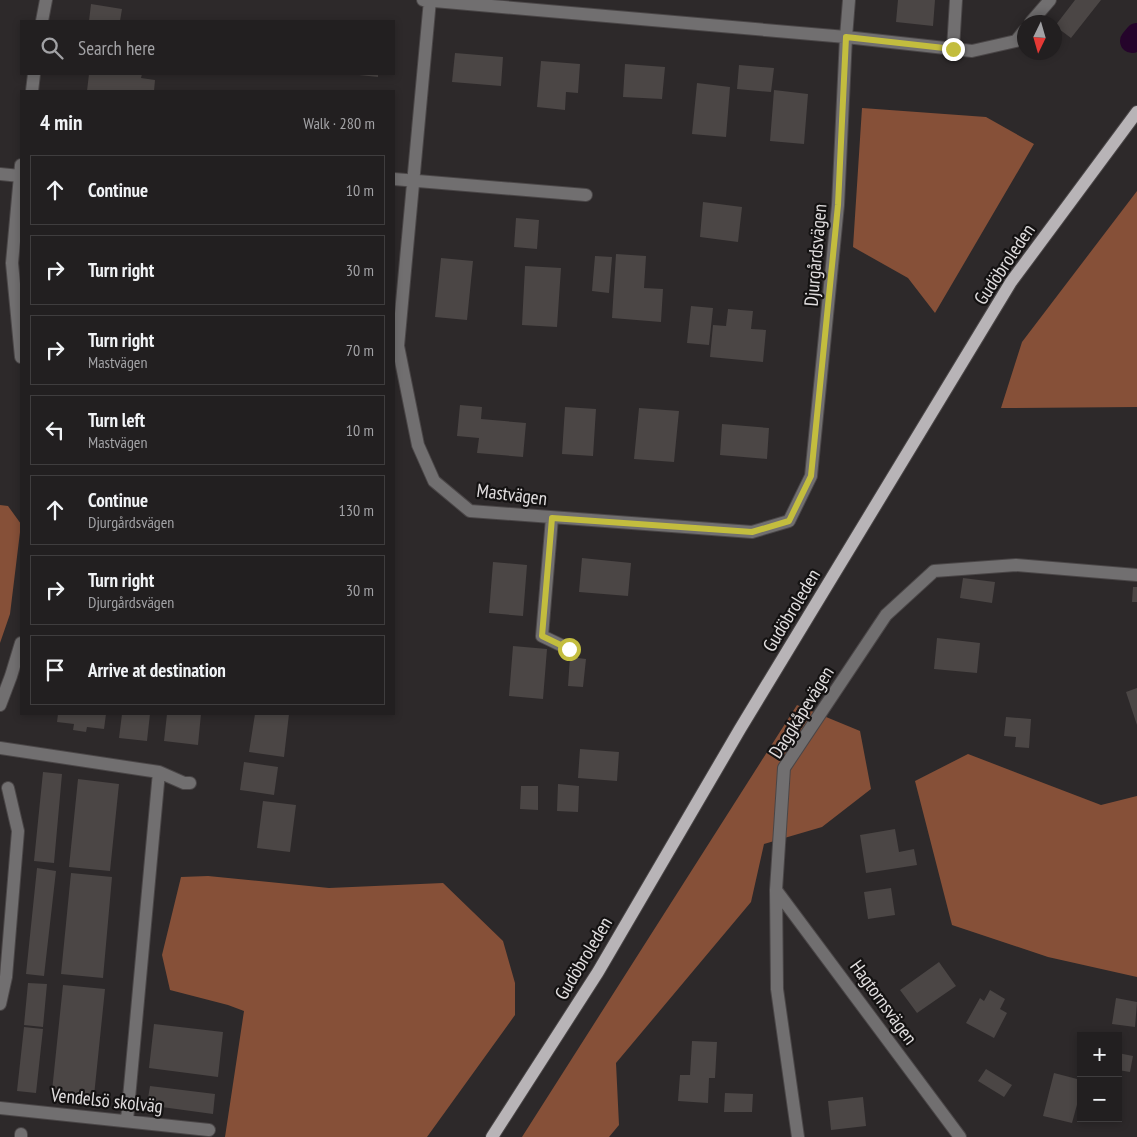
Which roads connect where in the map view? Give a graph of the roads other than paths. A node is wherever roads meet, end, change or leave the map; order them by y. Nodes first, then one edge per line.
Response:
1 (46, 0) edge
2 (423, 0) edge
3 (430, 0) edge
4 (849, 0) edge
5 (956, 0) edge
6 (1050, 0) edge
7 (1038, 15) edge
8 (42, 20) edge
9 (846, 37) junction
10 (1017, 40) edge
11 (953, 49) junction
12 (34, 75) edge
13 (32, 90) edge
14 (1137, 112) edge
15 (20, 170) edge
16 (0, 174) edge
17 (20, 180) edge
18 (395, 180) edge
19 (412, 181) junction
20 (586, 195) dead end
21 (20, 347) edge
22 (811, 476) joint
23 (552, 518) junction
24 (1137, 575) edge
25 (20, 646) edge
26 (569, 649) dead end
27 (0, 705) edge
28 (0, 748) edge
29 (159, 772) junction
30 (190, 783) dead end
31 (8, 788) dead end
32 (776, 890) junction
33 (0, 1004) edge
34 (0, 1108) edge
35 (127, 1120) junction
36 (209, 1130) dead end
37 (492, 1137) edge
38 (798, 1137) edge
39 (960, 1137) edge

1 - 8 street
2 - 3 street
3 - 9 street
3 - 19 street, Mastvägen
4 - 9 street, Djurgårdsvägen
5 - 11 street
6 - 7 street
9 - 11 street
9 - 22 street, Djurgårdsvägen
10 - 11 street
12 - 13 street
14 - 37 main road, Gudöbroleden
15 - 16 street
17 - 21 street
18 - 19 street
19 - 20 street
19 - 23 street, Mastvägen
22 - 23 street, Mastvägen
23 - 26 street
24 - 32 street, Daggkåpevägen
25 - 27 street
28 - 29 street
29 - 30 street
29 - 35 street
31 - 33 street
32 - 38 street, Daggkåpevägen
32 - 39 street, Hagtornsvägen
34 - 35 street, Vendelsö skolväg
35 - 36 street, Vendelsö skolväg

